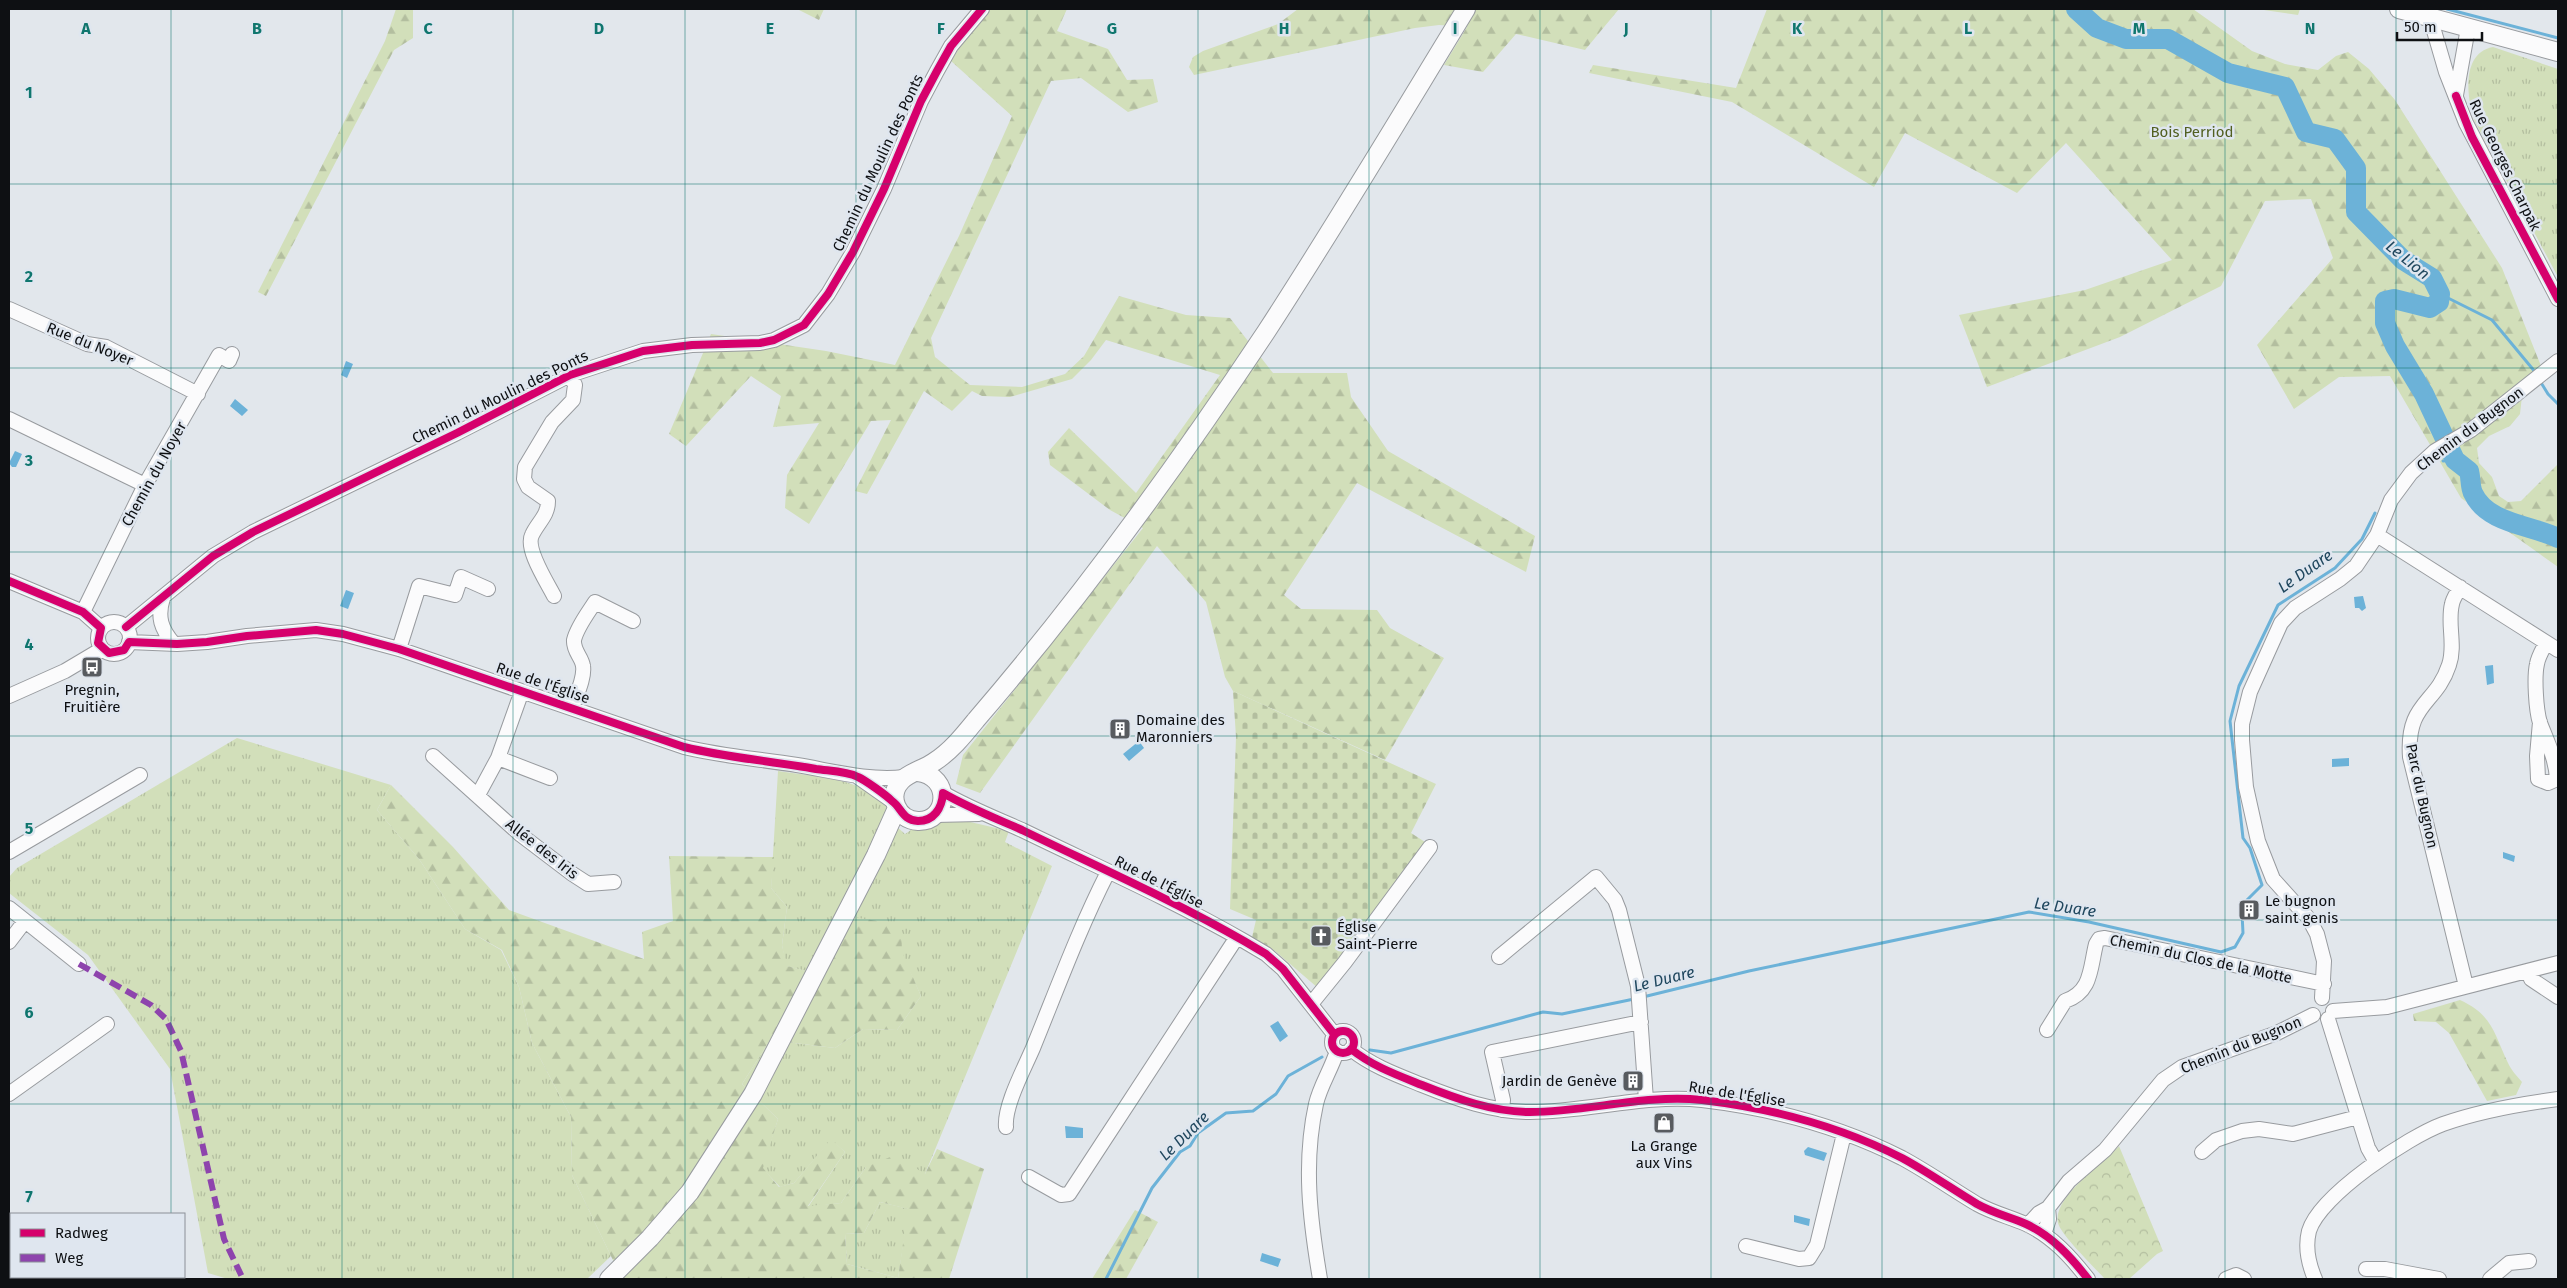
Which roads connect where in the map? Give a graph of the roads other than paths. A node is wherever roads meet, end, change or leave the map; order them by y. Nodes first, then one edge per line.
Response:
1 (982, 9) edge
2 (1466, 9) edge
3 (2399, 9) edge
4 (2430, 17) junction
5 (2468, 28) junction
6 (2558, 52) edge
7 (2456, 96) junction
8 (2558, 299) edge
9 (9, 309) edge
10 (232, 354) dead end
11 (2558, 361) edge
12 (570, 375) junction
13 (198, 394) junction
14 (9, 419) edge
15 (145, 486) junction
16 (2377, 535) junction
17 (9, 581) edge
18 (2460, 586) junction
19 (488, 590) dead end
20 (554, 596) dead end
21 (163, 598) junction
22 (83, 612) junction
23 (632, 621) dead end
24 (126, 627) junction
25 (101, 628) junction
26 (129, 642) junction
27 (174, 644) junction
28 (2552, 646) edge
29 (102, 649) junction
30 (399, 649) junction
31 (522, 691) junction
32 (9, 696) edge
33 (572, 708) junction
34 (2540, 722) dead end
35 (950, 751) junction
36 (433, 756) dead end
37 (498, 758) junction
38 (140, 775) dead end
39 (911, 775) junction
40 (858, 777) junction
41 (550, 778) dead end
42 (940, 787) junction
43 (478, 795) junction
44 (902, 811) junction
45 (981, 814) junction
46 (934, 815) junction
47 (1430, 847) dead end
48 (9, 852) edge
49 (1108, 872) junction
50 (614, 882) dead end
51 (9, 908) edge
52 (25, 921) junction
53 (1237, 937) junction
54 (9, 942) edge
55 (1499, 957) dead end
56 (2558, 963) edge
57 (79, 964) dead end
58 (2528, 971) junction
59 (2324, 984) junction
60 (2466, 986) junction
61 (2558, 997) edge
62 (2322, 998) junction
63 (1311, 1004) junction
64 (2313, 1015) junction
65 (2331, 1015) junction
66 (1641, 1022) junction
67 (108, 1024) dead end
68 (2047, 1030) dead end
69 (1334, 1034) junction
70 (1351, 1049) junction
71 (1336, 1051) junction
72 (9, 1094) edge
73 (2558, 1099) edge
74 (1646, 1100) junction
75 (1502, 1110) junction
76 (2358, 1117) junction
77 (1006, 1127) dead end
78 (1844, 1134) junction
79 (2202, 1152) dead end
80 (2376, 1162) junction
81 (1029, 1177) dead end
82 (2048, 1208) junction
83 (2028, 1225) junction
84 (2044, 1234) junction
85 (1746, 1246) dead end
86 (2529, 1260) dead end
87 (2366, 1269) dead end
88 (609, 1279) edge
89 (1320, 1279) edge
90 (2087, 1279) edge
91 (2226, 1279) edge
92 (2244, 1279) edge
93 (2315, 1279) edge
94 (2439, 1279) edge
95 (2490, 1279) edge

1 - 12 street, Chemin du Moulin des Ponts
2 - 35 main road
3 - 4 main road
4 - 5 main road
4 - 7 street, Rue Georges Charpak
5 - 6 main road
5 - 7 street, Rue Georges Charpak
7 - 8 street, Rue Georges Charpak
9 - 13 street, Rue du Noyer
10 - 13 street, Chemin du Noyer
11 - 16 street, Chemin du Bugnon
12 - 20 street, Chemin du Moulin des Ponts
12 - 21 street, Chemin du Moulin des Ponts
13 - 15 street, Chemin du Noyer
14 - 15 street
15 - 22 street, Chemin du Noyer
16 - 18 street
16 - 59 street, Chemin du Bugnon
17 - 22 street
18 - 28 street
18 - 60 street, Parc du Bugnon
19 - 30 street
21 - 24 street, Chemin du Moulin des Ponts
21 - 27 street
22 - 25 street
23 - 33 street
24 - 25 street
24 - 26 street
25 - 29 street
26 - 27 street, Rue de l'Église
26 - 29 street
27 - 30 street, Rue de l'Église
28 - 34 street
29 - 32 street
30 - 31 street, Rue de l'Église
31 - 33 street, Rue de l'Église
31 - 37 street
33 - 40 street, Rue de l'Église
35 - 39 main road
35 - 42 main road
36 - 43 street, Allée des Iris
37 - 41 street
37 - 43 street
38 - 48 street
39 - 40 street, Rue de l'Église
39 - 42 main road
39 - 44 main road
40 - 44 street, Rue de l'Église
42 - 45 street, Rue de l'Église
42 - 46 main road
43 - 50 street, Allée des Iris
44 - 46 main road
44 - 88 main road
45 - 46 street, Rue de l'Église
45 - 49 street, Rue de l'Église
47 - 63 street
49 - 53 street, Rue de l'Église
49 - 77 street, Rue de l'Église
51 - 52 street
52 - 54 street
52 - 57 street
53 - 63 street, Rue de l'Église
53 - 81 street
55 - 66 street
56 - 58 street
58 - 60 street
58 - 61 street
59 - 62 street, Chemin du Bugnon
59 - 68 street, Chemin du Clos de la Motte
60 - 65 street
62 - 64 street, Chemin du Bugnon
62 - 65 street
63 - 69 street, Rue de l'Église
64 - 65 street, Chemin du Bugnon
64 - 82 street, Chemin du Bugnon
65 - 76 street
66 - 74 street
66 - 75 street
67 - 72 street
69 - 70 street
69 - 71 street
70 - 71 street
70 - 75 street, Rue de l'Église
71 - 89 street
73 - 80 street
74 - 75 street, Rue de l'Église
74 - 78 street, Rue de l'Église
76 - 79 street
76 - 80 street
78 - 83 street, Rue de l'Église
78 - 85 street
80 - 93 street
82 - 83 street, Chemin du Bugnon
82 - 84 street, Chemin du Bugnon
83 - 84 street, Rue de l'Église
84 - 90 street, Rue de l'Église
86 - 95 street
87 - 94 street
91 - 92 street

